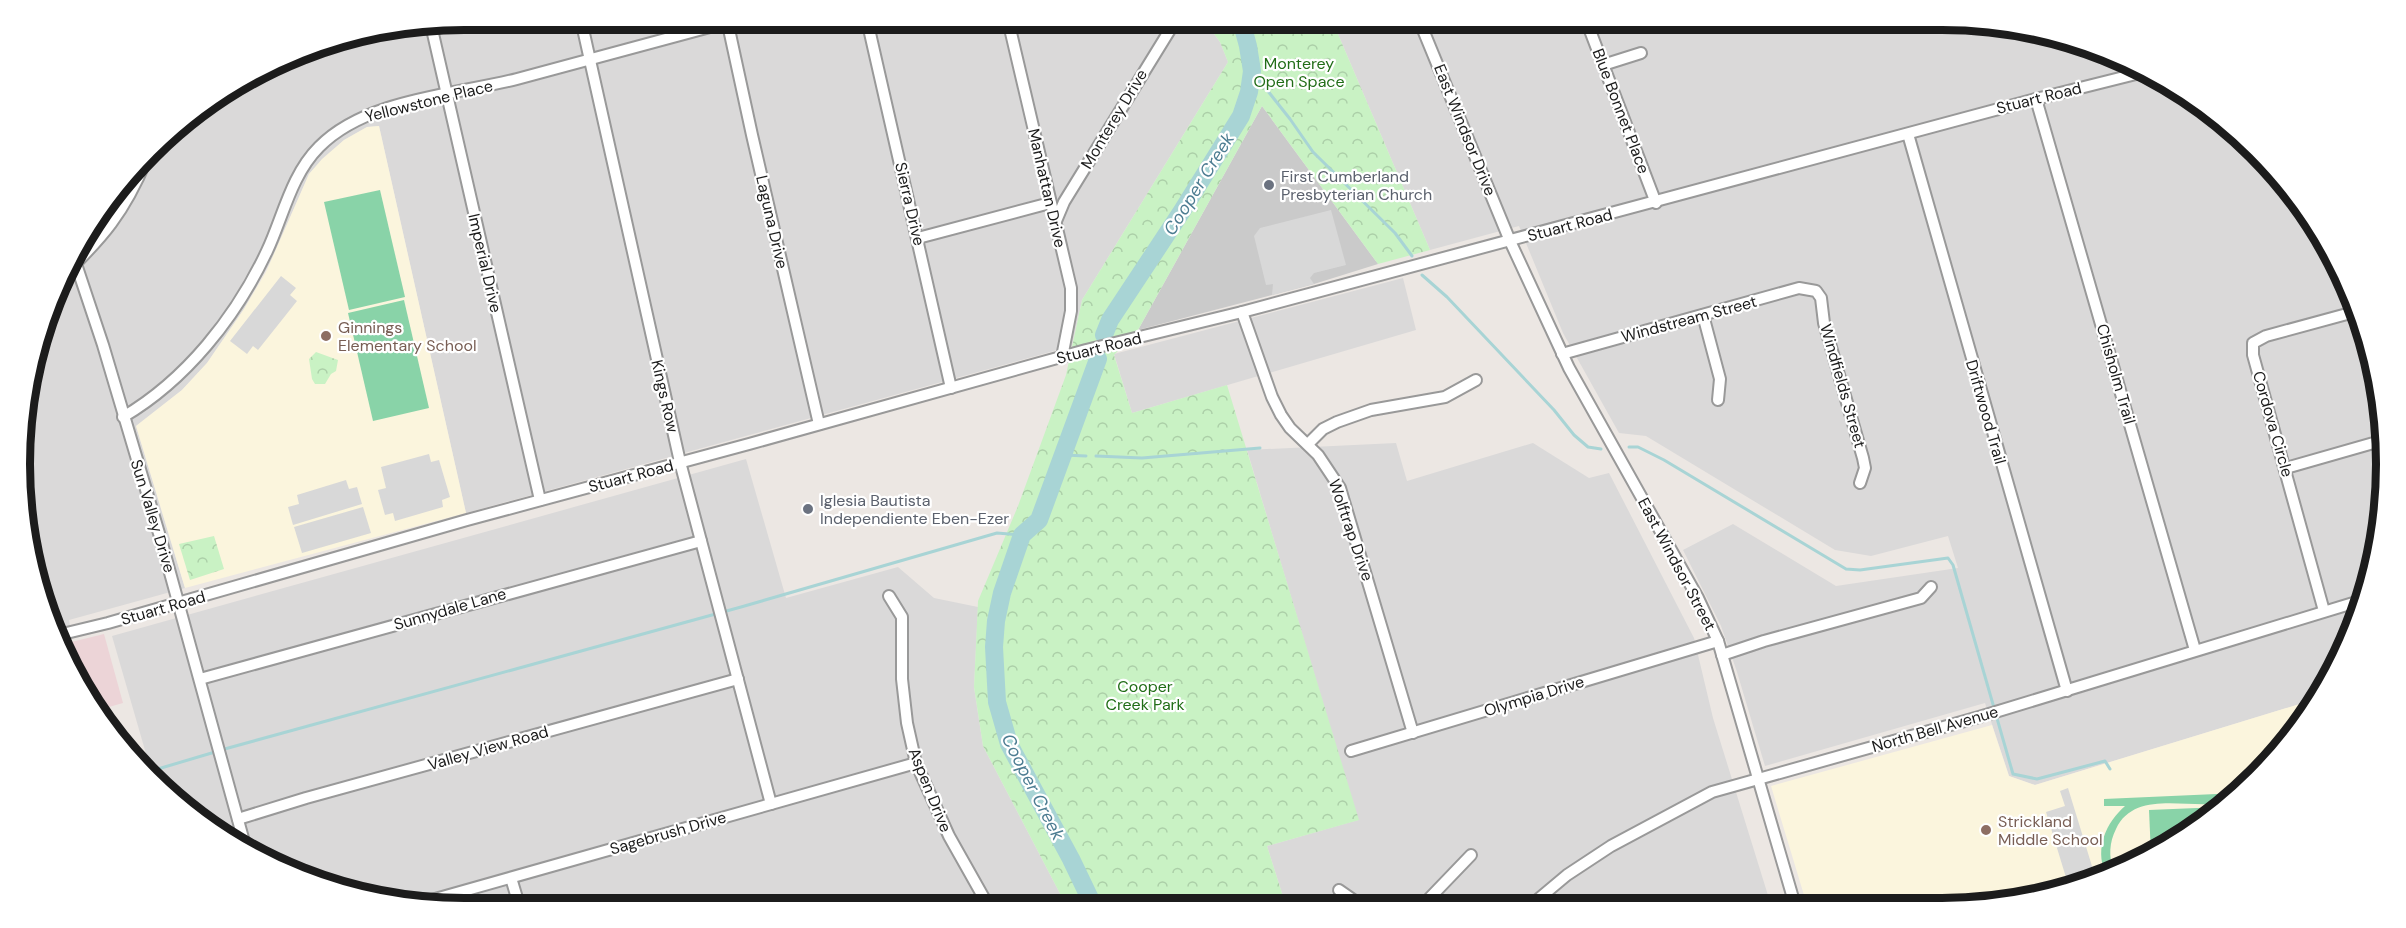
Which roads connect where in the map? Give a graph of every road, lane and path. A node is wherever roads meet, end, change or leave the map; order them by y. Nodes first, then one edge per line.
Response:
1 (584, 30) edge
2 (694, 30) edge
3 (732, 30) edge
4 (869, 30) edge
5 (1010, 30) edge
6 (1170, 30) edge
7 (1423, 30) edge
8 (1590, 30) edge
9 (431, 31) edge
10 (1641, 53) dead end
11 (591, 59) junction
12 (1604, 65) junction
13 (2133, 75) edge
14 (446, 95) junction
15 (2036, 99) junction
16 (1908, 134) junction
17 (136, 180) edge
18 (1050, 203) junction
19 (1656, 203) junction
20 (1056, 221) junction
21 (918, 238) junction
22 (1510, 241) junction
23 (86, 251) edge
24 (78, 267) edge
25 (1816, 291) joint
26 (1242, 312) junction
27 (2349, 313) edge
28 (1703, 315) junction
29 (1562, 354) junction
30 (1062, 357) junction
31 (1476, 381) dead end
32 (951, 388) junction
33 (1718, 400) dead end
34 (123, 417) junction
35 (819, 424) junction
36 (2375, 443) edge
37 (1308, 444) junction
38 (680, 462) junction
39 (2286, 468) junction
40 (1860, 483) dead end
41 (540, 501) junction
42 (701, 541) junction
43 (1931, 587) dead end
44 (889, 596) dead end
45 (179, 603) junction
46 (2353, 603) edge
47 (2324, 611) junction
48 (65, 633) edge
49 (1718, 641) junction
50 (2195, 650) junction
51 (1722, 655) junction
52 (200, 679) junction
53 (738, 679) junction
54 (2067, 691) junction
55 (1413, 733) junction
56 (1351, 751) dead end
57 (916, 763) junction
58 (1756, 779) junction
59 (771, 804) junction
60 (238, 819) junction
61 (243, 837) edge
62 (1471, 855) dead end
63 (511, 878) junction
64 (1339, 890) dead end
65 (442, 897) edge
66 (517, 898) edge
67 (984, 898) edge
68 (1350, 898) edge
69 (1430, 898) edge
70 (1540, 898) edge
71 (1793, 898) edge

1 - 11 street, Kings Row
2 - 11 street, Yellowstone Place
3 - 35 street, Laguna Drive
4 - 21 street, Sierra Drive
5 - 18 street, Manhattan Drive
6 - 20 street, Monterey Drive
7 - 22 street, East Windsor Drive
8 - 12 street, Blue Bonnet Place
9 - 14 street, Imperial Drive
10 - 12 street
11 - 14 street, Yellowstone Place
11 - 38 street, Kings Row
12 - 19 street, Blue Bonnet Place
13 - 15 street, Stuart Road
14 - 34 street, Yellowstone Place
14 - 41 street, Imperial Drive
15 - 16 street, Stuart Road
15 - 50 street, Chisholm Trail
16 - 19 street, Stuart Road
16 - 54 street, Driftwood Trail
17 - 23 street
18 - 20 street, Manhattan Drive
18 - 21 street
19 - 22 street, Stuart Road
20 - 30 street, Manhattan Drive
21 - 32 street, Sierra Drive
22 - 26 street, Stuart Road
22 - 29 street, East Windsor Street
24 - 34 street, Sun Valley Drive
25 - 28 street, Windstream Street
25 - 40 street, Windfields Street
26 - 30 street, Stuart Road
26 - 37 street, Wolftrap Drive
27 - 39 street, Cordova Circle
28 - 29 street, Windstream Street
28 - 33 street
29 - 49 street, East Windsor Street
30 - 32 street, Stuart Road
31 - 37 street
32 - 35 street, Stuart Road
34 - 45 street, Sun Valley Drive
35 - 38 street, Stuart Road
36 - 39 street
37 - 55 street, Wolftrap Drive
38 - 41 street, Stuart Road
38 - 42 street, Kings Row
39 - 47 street, Cordova Circle
41 - 45 street, Stuart Road
42 - 52 street, Sunnydale Lane
42 - 53 street, Kings Row
43 - 51 street
44 - 57 street, Aspen Drive
45 - 48 street, Stuart Road
45 - 52 street, Sun Valley Drive
46 - 47 street, North Bell Avenue
47 - 50 street, North Bell Avenue
49 - 51 street, East Windsor Street
49 - 55 street, Olympia Drive
50 - 54 street, North Bell Avenue
51 - 58 street, East Windsor Street
52 - 60 street, Sun Valley Drive
53 - 59 street, Kings Row
53 - 60 street, Valley View Road
54 - 58 street, North Bell Avenue
55 - 56 street, Olympia Drive
57 - 59 street, Sagebrush Drive
57 - 67 street, Aspen Drive
58 - 70 street, North Bell Avenue
58 - 71 street, East Windsor Street
59 - 63 street, Sagebrush Drive
60 - 61 street, Sun Valley Drive
62 - 69 street
63 - 65 street, Sagebrush Drive
63 - 66 street
64 - 68 street

